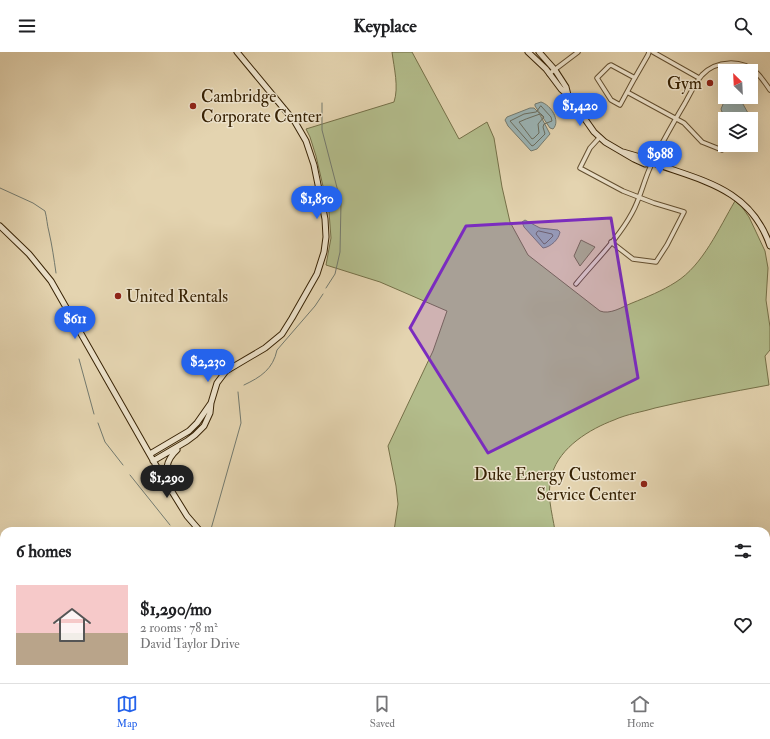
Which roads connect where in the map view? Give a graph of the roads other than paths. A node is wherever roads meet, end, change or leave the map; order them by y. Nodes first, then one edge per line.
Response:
1 (237, 52) edge
2 (528, 52) edge
3 (539, 52) edge
4 (578, 52) edge
5 (649, 52) edge
6 (653, 52) edge
7 (555, 70) junction
8 (549, 74) junction
9 (635, 78) junction
10 (699, 78) junction
11 (770, 90) edge
12 (627, 92) junction
13 (568, 95) junction
14 (676, 119) junction
15 (600, 137) junction
16 (718, 148) edge
17 (653, 163) junction
18 (640, 198) junction
19 (0, 226) edge
20 (611, 242) junction
21 (770, 246) edge
22 (576, 284) dead end
23 (211, 403) junction
24 (187, 441) junction
25 (150, 454) junction
26 (153, 461) junction
27 (175, 496) junction
28 (197, 527) edge

1 - 23 street
2 - 8 street
3 - 7 street
4 - 7 street
5 - 9 street
6 - 10 street
7 - 8 street
7 - 13 street
8 - 13 street
9 - 12 street
9 - 12 street
10 - 11 street
10 - 14 street
12 - 14 street
13 - 15 street
14 - 16 street
14 - 17 street
15 - 17 street
15 - 18 street
17 - 18 street
17 - 21 street
18 - 20 street
18 - 20 street
19 - 25 street
20 - 22 street
23 - 24 street
23 - 25 street
24 - 26 street
24 - 27 street
25 - 26 street
26 - 27 street
27 - 28 street

